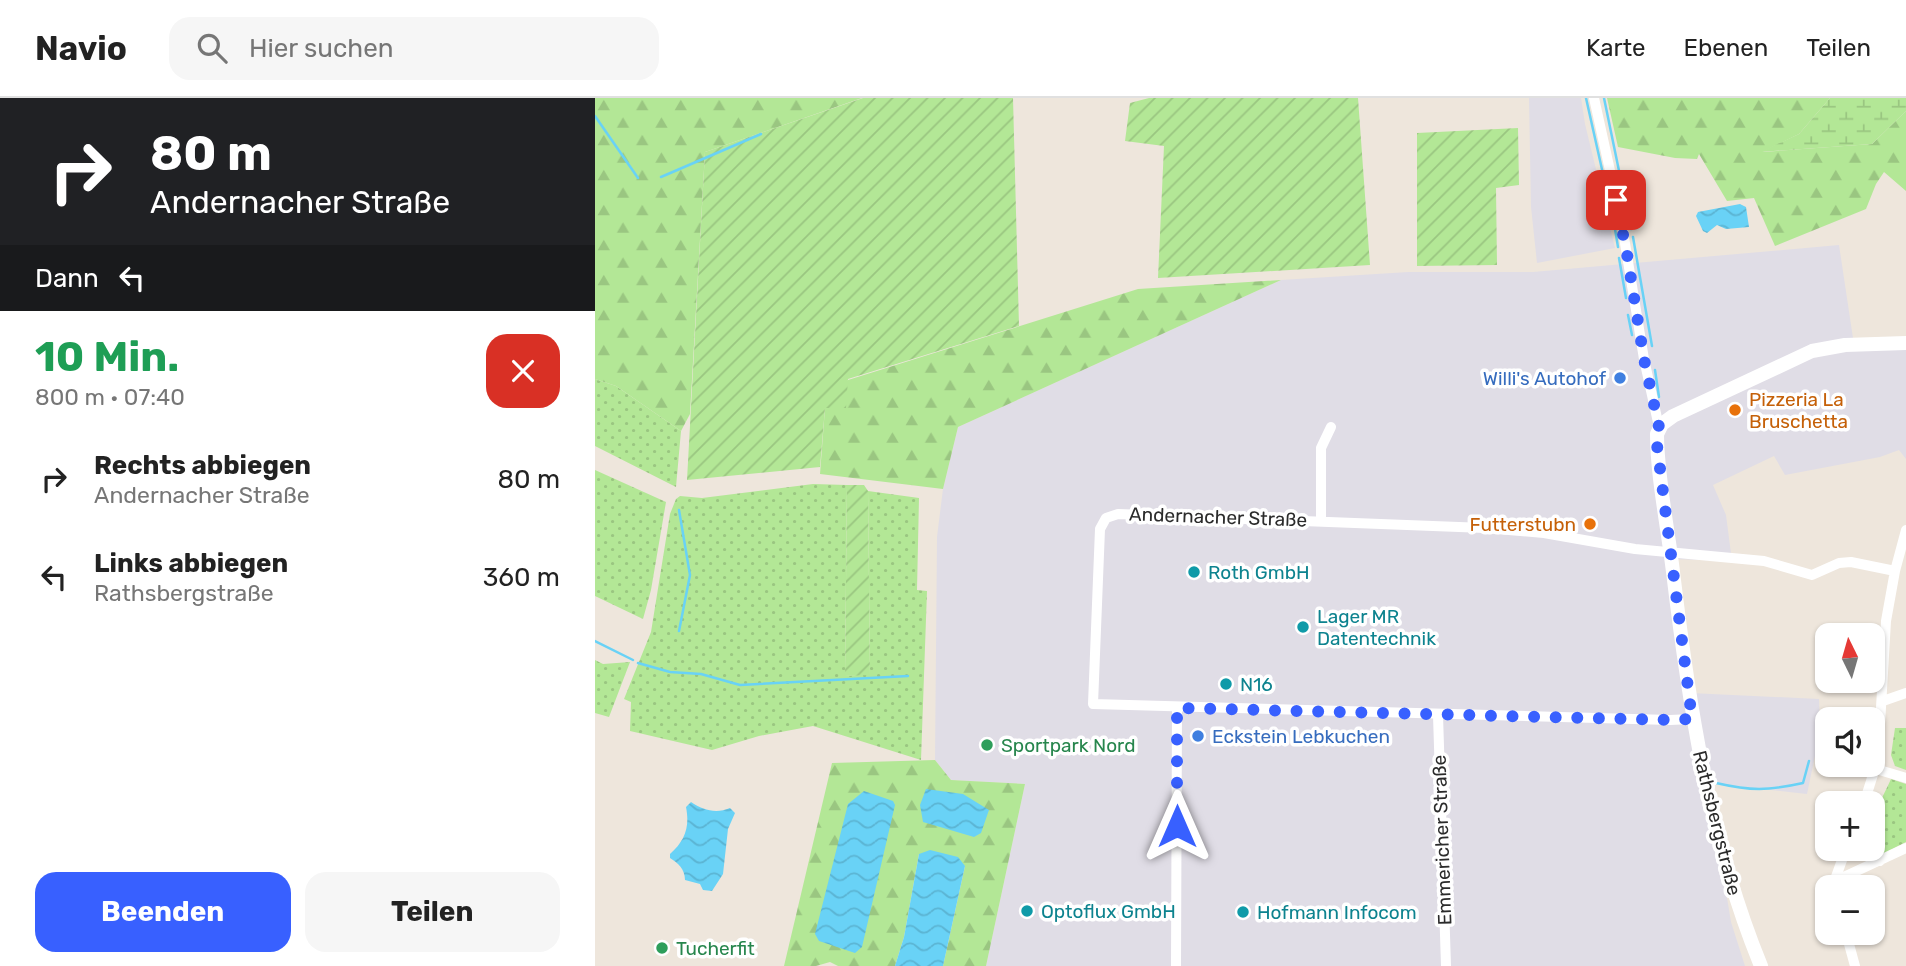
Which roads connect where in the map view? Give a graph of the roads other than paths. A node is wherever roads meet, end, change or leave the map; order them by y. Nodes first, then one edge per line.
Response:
1 (1594, 98) edge
2 (1906, 343) edge
3 (1331, 427) dead end
4 (1659, 427) junction
5 (1321, 521) junction
6 (1906, 530) edge
7 (1671, 551) junction
8 (1895, 570) junction
9 (1906, 693) edge
10 (1883, 701) junction
11 (1882, 707) edge
12 (1177, 708) junction
13 (1438, 715) junction
14 (1692, 719) junction
15 (1885, 772) edge
16 (1906, 778) edge
17 (1906, 848) edge
18 (1885, 858) edge
19 (1879, 861) edge
20 (1852, 875) edge
21 (1849, 945) edge
22 (1177, 966) edge
23 (1446, 966) edge
24 (1761, 966) edge
25 (1855, 966) edge

1 - 4 street, Rathsbergstraße
2 - 4 street
3 - 5 street, Andernacher Straße
4 - 7 street, Rathsbergstraße
5 - 7 street, Andernacher Straße
5 - 12 street, Andernacher Straße
6 - 8 street
7 - 8 street, Andernacher Straße
7 - 14 street, Rathsbergstraße
8 - 10 street
9 - 10 street
10 - 11 street
12 - 13 street, Andernacher Straße
12 - 22 street
13 - 14 street, Andernacher Straße
13 - 23 street, Emmericher Straße
14 - 24 street, Rathsbergstraße
15 - 16 street
17 - 18 street
19 - 20 street
21 - 25 street

